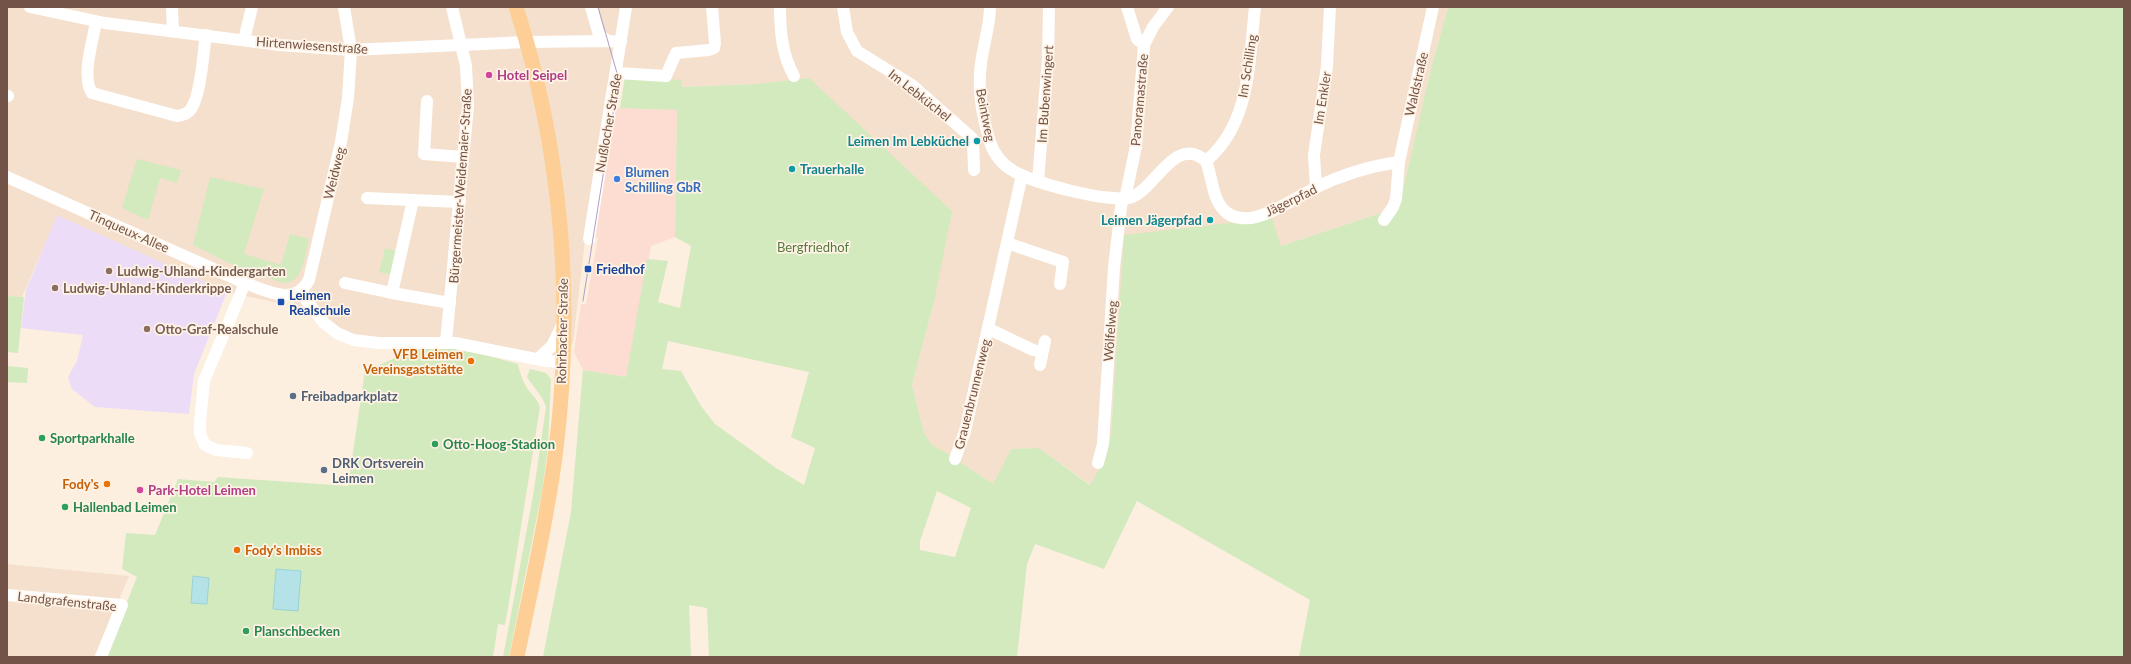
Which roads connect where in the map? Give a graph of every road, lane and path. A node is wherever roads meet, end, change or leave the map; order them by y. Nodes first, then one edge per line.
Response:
1 (30, 7) edge
2 (172, 7) edge
3 (252, 7) edge
4 (344, 7) edge
5 (452, 7) edge
6 (516, 7) edge
7 (591, 7) edge
8 (626, 7) edge
9 (712, 7) edge
10 (780, 7) edge
11 (843, 7) edge
12 (990, 7) edge
13 (1049, 7) edge
14 (1127, 7) edge
15 (1168, 7) edge
16 (1255, 7) edge
17 (1330, 7) edge
18 (1433, 7) edge
19 (68, 11) edge
20 (96, 22) junction
21 (173, 31) junction
22 (206, 35) junction
23 (244, 40) junction
24 (608, 41) junction
25 (527, 42) junction
26 (621, 42) junction
27 (1144, 45) junction
28 (463, 46) junction
29 (351, 50) junction
30 (617, 73) junction
31 (794, 76) dead end
32 (426, 101) dead end
33 (463, 157) junction
34 (1206, 161) junction
35 (1399, 162) junction
36 (974, 170) dead end
37 (1022, 175) junction
38 (7, 177) edge
39 (1038, 181) junction
40 (1316, 188) junction
41 (367, 198) dead end
42 (1124, 199) junction
43 (413, 200) junction
44 (460, 202) junction
45 (1384, 220) dead end
46 (589, 238) dead end
47 (1007, 243) junction
48 (245, 283) junction
49 (345, 283) dead end
50 (1060, 284) dead end
51 (300, 292) junction
52 (392, 293) junction
53 (450, 303) junction
54 (564, 321) junction
55 (989, 329) junction
56 (446, 342) junction
57 (538, 359) junction
58 (563, 362) junction
59 (1040, 365) dead end
60 (247, 453) dead end
61 (955, 459) dead end
62 (1098, 463) dead end
63 (7, 595) edge
64 (101, 657) edge
65 (517, 657) edge

1 - 19 street, Hirtenwiesenstraße
2 - 21 street
3 - 23 street
4 - 29 street, Weidweg
5 - 28 street, Bürgermeister-Weidemaier-Straße
6 - 25 main road, Rohrbacher Straße
7 - 24 street
8 - 26 street, Nußlocher Straße
9 - 30 street
10 - 31 street
11 - 36 street, Im Lebküchel
12 - 37 street, Beintweg
13 - 39 street, Im Bubenwingert
14 - 27 street
15 - 27 street, Panoramastraße
16 - 34 street, Im Schilling
17 - 40 street, Im Enkler
18 - 35 street, Waldstraße
19 - 20 street, Hirtenwiesenstraße
20 - 21 street, Hirtenwiesenstraße
20 - 22 street
21 - 22 street, Hirtenwiesenstraße
22 - 23 street, Hirtenwiesenstraße
23 - 29 street, Hirtenwiesenstraße
24 - 25 street, Hirtenwiesenstraße
24 - 26 street, Hirtenwiesenstraße
25 - 28 street, Hirtenwiesenstraße
25 - 54 main road, Rohrbacher Straße
26 - 30 street, Nußlocher Straße
27 - 42 street, Panoramastraße
28 - 29 street, Hirtenwiesenstraße
28 - 33 street, Bürgermeister-Weidemaier-Straße
29 - 51 street, Weidweg
30 - 46 street, Nußlocher Straße
32 - 33 street
33 - 44 street, Bürgermeister-Weidemaier-Straße
34 - 40 street, Jägerpfad
34 - 42 street
35 - 40 street, Jägerpfad
35 - 45 street
37 - 39 street, Beintweg
37 - 47 street, Grauenbrunnenweg
38 - 48 street, Tinqueux-Allee
39 - 42 street, Beintweg
41 - 43 street
42 - 62 street, Wölfelweg
43 - 44 street
43 - 52 street
44 - 53 street, Bürgermeister-Weidemaier-Straße
47 - 50 street
47 - 55 street, Grauenbrunnenweg
48 - 51 street, Tinqueux-Allee
48 - 60 street
49 - 52 street
51 - 56 street
52 - 53 street
53 - 56 street, Bürgermeister-Weidemaier-Straße
54 - 57 street
54 - 58 main road, Rohrbacher Straße
55 - 59 street, Grauenbrunnenweg
55 - 61 street, Grauenbrunnenweg
56 - 57 street
57 - 58 street
58 - 65 main road, Rohrbacher Straße
63 - 64 street, Landgrafenstraße

